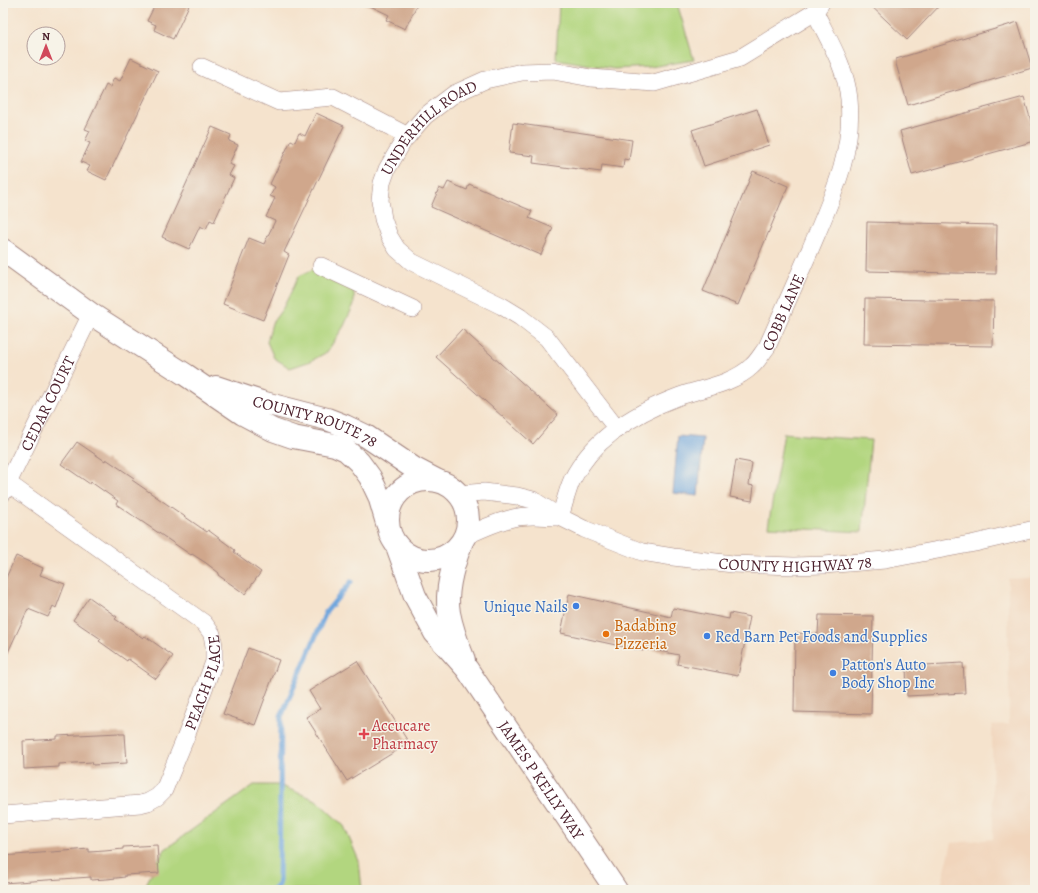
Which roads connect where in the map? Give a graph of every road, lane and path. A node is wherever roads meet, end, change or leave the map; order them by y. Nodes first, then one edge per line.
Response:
1 (818, 7) edge
2 (202, 67) dead end
3 (408, 136) junction
4 (3, 250) edge
5 (321, 266) dead end
6 (413, 308) dead end
7 (91, 314) junction
8 (186, 375) junction
9 (617, 429) junction
10 (438, 481) junction
11 (5, 488) edge
12 (460, 494) junction
13 (560, 517) junction
14 (387, 523) junction
15 (1035, 529) edge
16 (463, 540) junction
17 (397, 546) junction
18 (467, 669) junction
19 (3, 815) edge
20 (616, 890) edge

1 - 3 street, UNDERHILL ROAD
1 - 9 street, COBB LANE
2 - 3 street
3 - 9 street, UNDERHILL ROAD
4 - 7 street, COUNTY ROUTE 78
5 - 6 street
7 - 8 street, COUNTY ROUTE 78
7 - 11 street, CEDAR COURT
8 - 10 street, COUNTY ROUTE 78
8 - 14 street, COUNTY ROUTE 78
9 - 13 street, COBB LANE
10 - 12 street
10 - 14 street
11 - 19 street, PEACH PLACE
12 - 13 street, COUNTY HIGHWAY 78
12 - 16 street
13 - 15 street, COUNTY HIGHWAY 78
13 - 16 street, COUNTY HIGHWAY 78
14 - 17 street
16 - 17 street
16 - 18 street, JAMES P KELLY WAY
17 - 18 street, JAMES P KELLY WAY
18 - 20 street, JAMES P KELLY WAY

